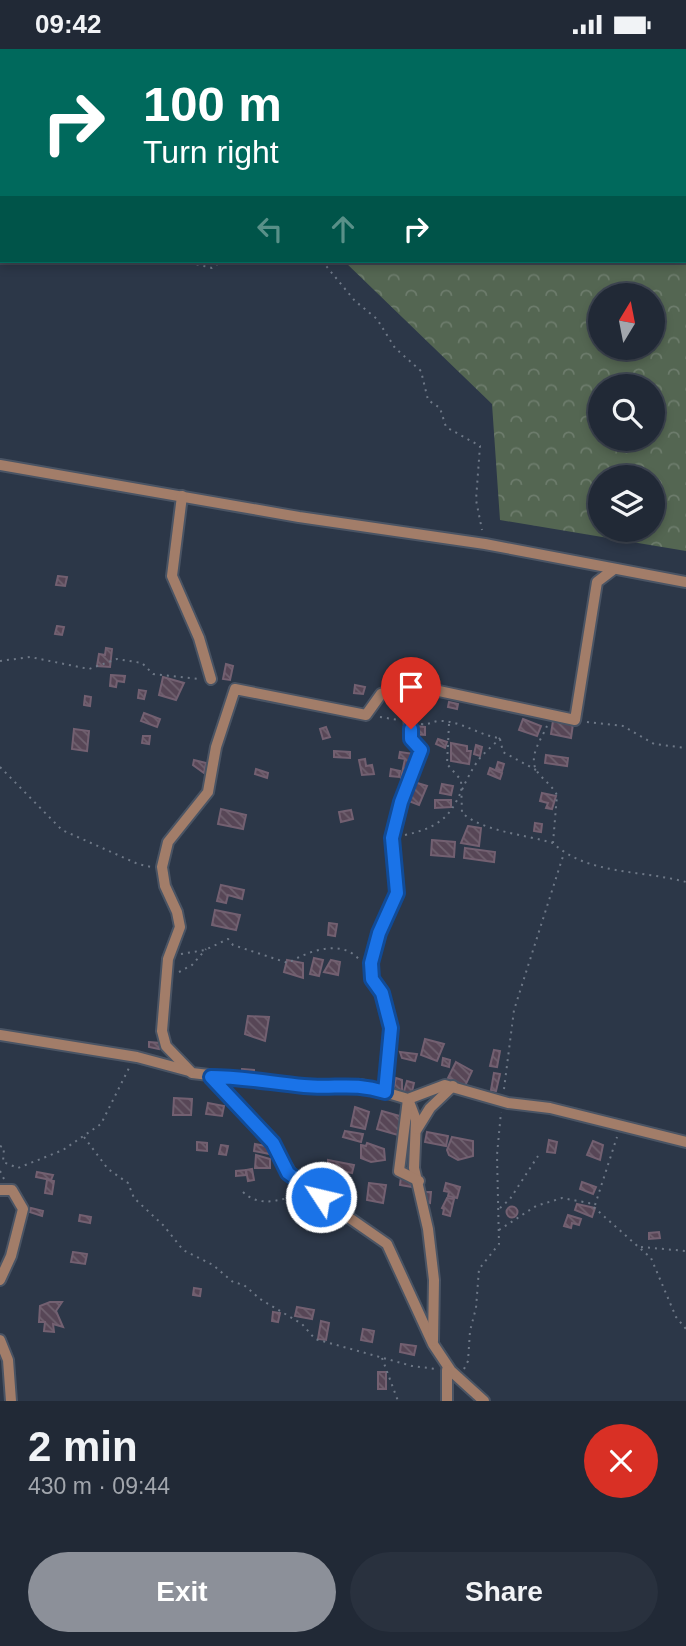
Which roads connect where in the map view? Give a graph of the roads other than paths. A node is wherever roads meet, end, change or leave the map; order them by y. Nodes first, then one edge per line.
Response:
1 (0, 465) edge
2 (182, 496) junction
3 (614, 569) junction
4 (686, 582) edge
5 (211, 679) road end
6 (406, 684) junction
7 (0, 1035) edge
8 (190, 1071) junction
9 (211, 1077) junction
10 (453, 1086) junction
11 (385, 1092) junction
12 (408, 1099) junction
13 (417, 1129) junction
14 (686, 1142) edge
15 (419, 1181) junction
16 (0, 1190) edge
17 (0, 1280) edge
18 (0, 1340) edge
19 (433, 1344) junction
20 (447, 1370) road end
21 (11, 1401) edge
22 (447, 1401) edge
23 (484, 1401) edge

1 - 2 street
2 - 3 street
2 - 5 street
3 - 4 street
3 - 6 street
6 - 8 street
6 - 11 street
7 - 8 street
8 - 9 street
9 - 11 street
9 - 19 street
10 - 12 street
10 - 13 street
10 - 14 street
11 - 12 street
12 - 13 street
12 - 15 street
13 - 15 street
15 - 19 street
16 - 17 street
18 - 21 street
19 - 23 street
20 - 22 street

